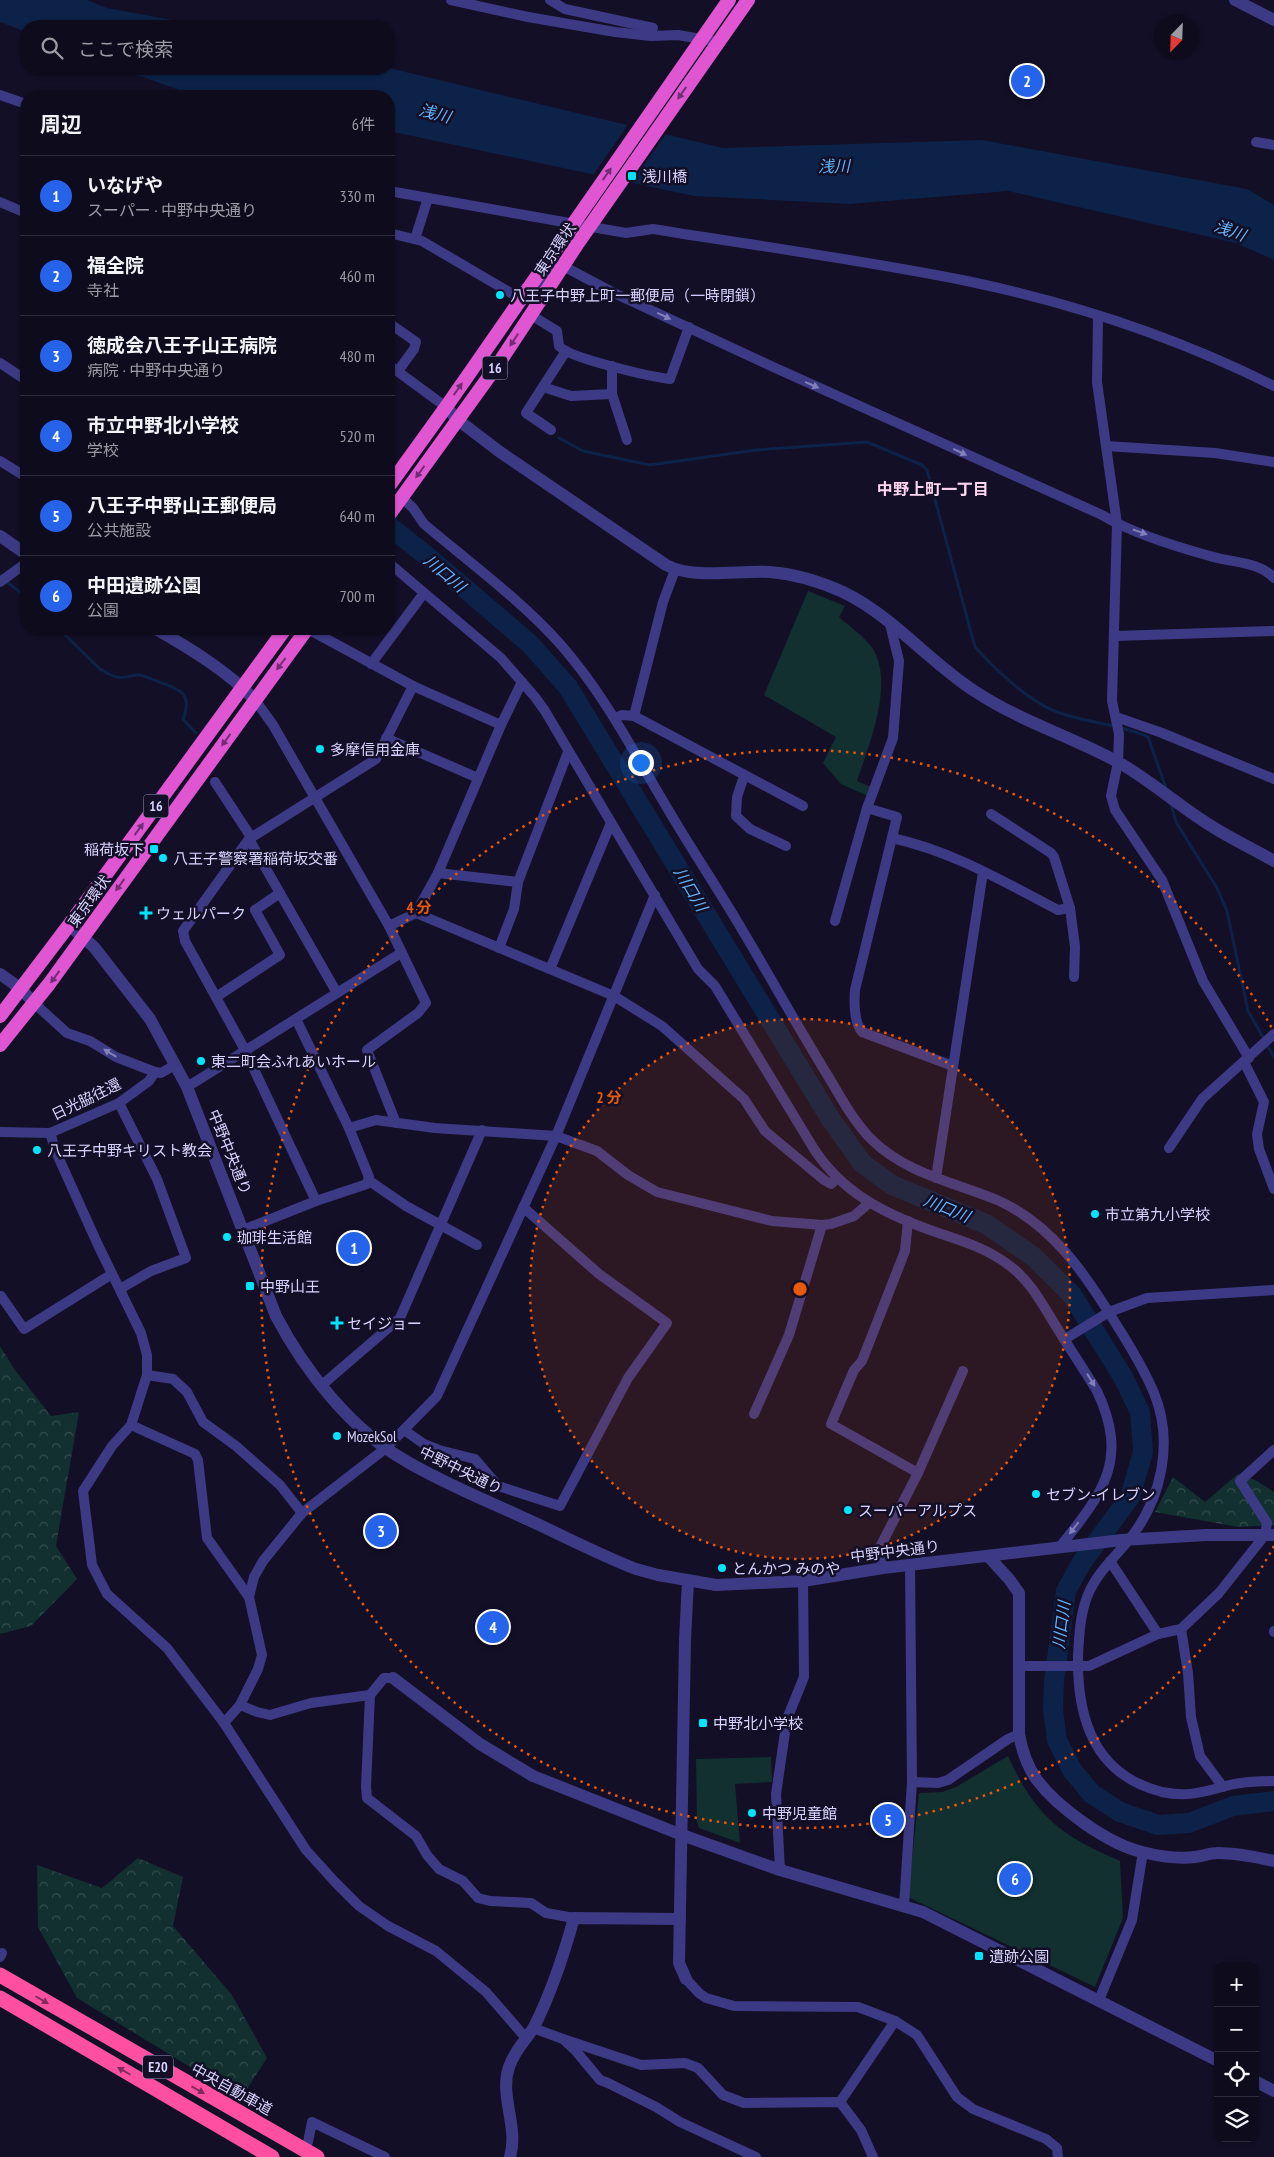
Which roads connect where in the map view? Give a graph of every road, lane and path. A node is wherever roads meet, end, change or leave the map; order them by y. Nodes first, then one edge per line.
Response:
1 (451, 0) edge
2 (550, 0) edge
3 (729, 0) edge
4 (748, 0) edge
5 (1235, 0) edge
6 (1274, 20) edge
7 (653, 28) dead end
8 (702, 39) junction
9 (714, 47) junction
10 (0, 95) edge
11 (20, 102) edge
12 (1256, 142) dead end
13 (1274, 145) edge
14 (395, 192) edge
15 (428, 198) junction
16 (0, 202) edge
17 (20, 210) edge
18 (576, 219) junction
19 (593, 221) junction
20 (395, 234) edge
21 (415, 239) junction
22 (563, 266) junction
23 (521, 299) junction
24 (531, 314) junction
25 (1098, 316) junction
26 (395, 327) edge
27 (689, 327) junction
28 (566, 351) junction
29 (0, 363) edge
30 (395, 366) edge
31 (612, 366) junction
32 (395, 369) edge
33 (20, 376) edge
34 (1274, 386) edge
35 (543, 387) junction
36 (612, 394) junction
37 (446, 406) junction
38 (458, 420) junction
39 (551, 430) dead end
40 (627, 440) dead end
41 (1106, 446) junction
42 (0, 461) edge
43 (1274, 462) edge
44 (20, 473) edge
45 (395, 478) edge
46 (395, 507) edge
47 (1117, 524) junction
48 (0, 536) edge
49 (20, 550) edge
50 (20, 567) edge
51 (395, 568) edge
52 (675, 570) junction
53 (1274, 578) edge
54 (0, 582) edge
55 (424, 593) junction
56 (890, 624) junction
57 (1274, 631) edge
58 (395, 632) edge
59 (166, 635) edge
60 (281, 635) edge
61 (303, 635) edge
62 (318, 635) edge
63 (393, 635) edge
64 (1115, 636) junction
65 (371, 664) junction
66 (522, 682) junction
67 (413, 686) junction
68 (242, 687) junction
69 (255, 700) junction
70 (634, 716) junction
71 (615, 718) junction
72 (1116, 718) junction
73 (500, 725) junction
74 (386, 738) junction
75 (568, 752) junction
76 (1118, 762) junction
77 (744, 776) junction
78 (478, 778) junction
79 (1274, 779) edge
80 (215, 782) dead end
81 (315, 798) junction
82 (803, 806) dead end
83 (867, 808) junction
84 (991, 814) dead end
85 (611, 823) junction
86 (250, 838) junction
87 (892, 838) junction
88 (786, 846) dead end
89 (1274, 861) edge
90 (984, 872) junction
91 (438, 873) junction
92 (518, 882) junction
93 (280, 893) junction
94 (654, 895) junction
95 (1070, 908) junction
96 (416, 913) junction
97 (835, 920) dead end
98 (69, 925) junction
99 (389, 926) junction
100 (83, 937) junction
101 (499, 948) junction
102 (401, 953) junction
103 (550, 969) junction
104 (0, 974) edge
105 (1074, 977) dead end
106 (22, 989) junction
107 (337, 993) junction
108 (614, 996) junction
109 (216, 997) junction
110 (34, 1003) junction
111 (0, 1016) edge
112 (296, 1019) junction
113 (1268, 1039) edge
114 (0, 1045) edge
115 (245, 1050) junction
116 (1247, 1060) junction
117 (175, 1065) junction
118 (954, 1066) junction
119 (155, 1072) junction
120 (186, 1087) junction
121 (119, 1103) junction
122 (396, 1123) junction
123 (349, 1128) junction
124 (482, 1130) junction
125 (0, 1132) edge
126 (50, 1133) junction
127 (556, 1136) junction
128 (1169, 1148) dead end
129 (837, 1178) junction
130 (936, 1178) junction
131 (368, 1180) junction
132 (1274, 1189) edge
133 (316, 1201) junction
134 (869, 1203) junction
135 (523, 1207) junction
136 (908, 1221) junction
137 (440, 1224) junction
138 (822, 1225) junction
139 (243, 1230) junction
140 (477, 1245) dead end
141 (112, 1274) junction
142 (120, 1289) junction
143 (1274, 1290) edge
144 (1, 1296) dead end
145 (1107, 1314) junction
146 (1067, 1337) junction
147 (963, 1371) dead end
148 (147, 1375) junction
149 (322, 1385) junction
150 (754, 1414) dead end
151 (131, 1425) junction
152 (404, 1430) junction
153 (386, 1448) junction
154 (1274, 1450) edge
155 (918, 1473) junction
156 (302, 1513) junction
157 (1270, 1535) edge
158 (1126, 1540) junction
159 (1064, 1547) junction
160 (988, 1556) junction
161 (1110, 1561) junction
162 (910, 1565) junction
163 (883, 1568) junction
164 (688, 1581) junction
165 (804, 1581) junction
166 (248, 1597) junction
167 (1181, 1629) junction
168 (1158, 1634) junction
169 (1020, 1666) junction
170 (1076, 1666) junction
171 (393, 1678) joint
172 (370, 1695) junction
173 (240, 1704) junction
174 (224, 1724) junction
175 (1019, 1734) junction
176 (1274, 1781) edge
177 (912, 1782) junction
178 (1223, 1787) junction
179 (682, 1835) junction
180 (1143, 1852) junction
181 (1274, 1861) edge
182 (780, 1870) junction
183 (904, 1906) junction
184 (574, 1918) junction
185 (680, 1920) junction
186 (0, 1976) edge
187 (686, 1979) joint
188 (0, 1998) edge
189 (1099, 2000) junction
190 (895, 2021) junction
191 (529, 2032) junction
192 (563, 2039) junction
193 (1214, 2059) edge
194 (1259, 2083) edge
195 (1274, 2091) edge
196 (840, 2102) junction
197 (308, 2142) dead end
198 (272, 2157) edge
199 (317, 2157) edge
200 (385, 2157) edge
201 (510, 2157) edge
202 (756, 2157) edge
203 (873, 2157) edge
204 (1058, 2157) edge

1 - 8 street
2 - 7 street
3 - 8 highway, 東京環状 / 16
4 - 9 highway, 東京環状 / 16
5 - 6 street
8 - 9 street
18 -> 8 highway, 東京環状 / 16
9 -> 19 highway, 東京環状 / 16
10 - 11 street
12 - 13 street
14 - 15 street
15 - 18 street
15 - 21 street
16 - 17 street
18 - 19 street
18 - 23 highway, 東京環状 / 16
19 - 22 highway, 東京環状 / 16
19 - 25 street
20 - 21 street
21 - 23 street
22 - 23 street
22 - 24 highway, 東京環状 / 16
22 -> 27 street
37 -> 23 highway, 東京環状 / 16
24 - 28 street
24 -> 38 highway, 東京環状 / 16
25 - 34 street
25 - 41 street
26 - 30 street
27 - 31 street
27 -> 47 street
28 - 31 street
28 - 35 street
29 - 33 street
31 - 36 street
32 - 37 street
35 - 36 street
35 - 39 street
36 - 40 street
37 - 38 street
37 - 45 highway, 東京環状 / 16
38 -> 46 highway, 東京環状 / 16
38 - 52 street
41 - 43 street
41 - 47 street
42 - 44 street
46 - 71 street
47 -> 53 street
47 - 64 street
48 - 49 street
50 - 54 street
51 - 55 street
52 - 56 street
52 - 70 street
55 - 58 street
55 - 66 street
56 - 76 street
56 - 83 street
57 - 64 street
59 - 68 street
60 - 68 highway, 東京環状 / 16
61 -> 69 highway, 東京環状 / 16
62 - 65 street
63 - 65 street
64 - 72 street
65 - 67 street
66 - 73 street
66 - 75 street
67 - 73 street
67 - 74 street
68 - 69 street
98 -> 68 highway, 東京環状 / 16
69 - 81 street
69 -> 100 highway, 東京環状 / 16
70 - 71 street
70 - 77 street
71 - 130 street
72 - 76 street
72 - 79 street
73 - 78 street
74 - 78 street
74 - 81 street
75 - 85 street
75 - 92 street
76 - 89 street
76 - 116 street
77 - 82 street
77 - 88 street
78 - 91 street
80 - 86 street
81 - 86 street
81 - 99 street
83 - 87 street
83 - 97 street
84 - 95 street
85 - 94 street
85 - 103 street
86 - 93 street
86 - 109 street
87 - 90 street
87 - 118 street
90 - 95 street
90 - 118 street
91 - 92 street
91 - 96 street
92 - 101 street
93 - 107 street
93 - 109 street
94 - 108 street
94 - 129 street
95 - 105 street
96 - 99 street
96 - 101 street
98 - 100 street, 中野中央通り
98 - 106 highway, 東京環状 / 16
99 - 102 street
100 -> 110 highway, 東京環状 / 16
100 - 117 street, 中野中央通り
101 - 103 street
102 - 107 street
102 - 122 street
103 - 108 street
104 - 106 street
106 - 110 street
106 - 111 highway, 東京環状 / 16
107 - 112 street
108 - 127 street
108 - 129 street
109 - 115 street
110 - 114 highway, 東京環状 / 16
119 -> 110 street
112 - 115 street
112 - 123 street
113 - 116 street
115 - 120 street
115 - 133 street
116 - 128 street
116 - 132 street
117 - 119 street, 日光脇往還
117 - 120 street, 中野中央通り
118 - 130 street
119 - 121 street, 日光脇往還
120 - 139 street, 中野中央通り
121 - 126 street, 日光脇往還
121 - 142 street
122 - 123 street
122 - 124 street
123 - 131 street
124 - 127 street
124 - 137 street
125 - 126 street, 日光脇往還
126 - 141 street
127 - 135 street
127 - 138 street
129 - 134 street
130 - 145 street
131 - 133 street
131 - 137 street
133 - 139 street
134 - 136 street
134 - 138 street
135 - 152 street
135 - 152 street
136 - 146 street
136 - 155 street
137 - 140 street
137 - 149 street
138 - 150 street
139 - 149 street, 中野中央通り
141 - 142 street
141 - 144 street
142 - 148 street
143 - 145 street
145 - 146 street
145 - 158 street
146 -> 159 street
147 - 155 street
148 - 151 street
148 - 156 street
149 - 153 street, 中野中央通り
151 - 166 street
151 - 174 street
152 - 153 street
153 - 156 street
153 - 164 street, 中野中央通り
154 - 157 street
155 - 163 street
156 - 166 street
157 - 158 street
157 - 167 street
158 - 159 street, 中野中央通り
158 - 161 street
159 - 160 street, 中野中央通り
160 - 162 street, 中野中央通り
160 - 169 street
161 - 168 street
161 - 170 street
162 - 163 street, 中野中央通り
162 - 177 street
163 - 165 street, 中野中央通り
164 - 165 street, 中野中央通り
164 - 179 street
165 - 182 street
166 - 173 street
167 - 168 street
167 - 178 street
168 - 170 street
169 - 170 street
169 - 175 street
170 - 178 street
171 - 172 street
171 - 179 street
172 - 173 street
172 - 184 street
173 - 174 street
174 - 191 street
175 - 177 street
175 - 180 street
176 - 178 street
177 - 183 street
179 - 182 street
179 - 185 street
180 - 181 street
180 - 189 street
182 - 183 street
183 - 189 street
184 - 185 street
184 - 191 street
185 - 187 street
186 -> 199 highway, 中央自動車道 / E20
187 - 190 street
198 -> 188 highway, E20
189 - 193 street
190 - 196 street
190 - 204 street
191 - 192 street
191 - 201 street
192 - 196 street
192 - 202 street
194 - 195 street
196 - 203 street
197 - 200 street

